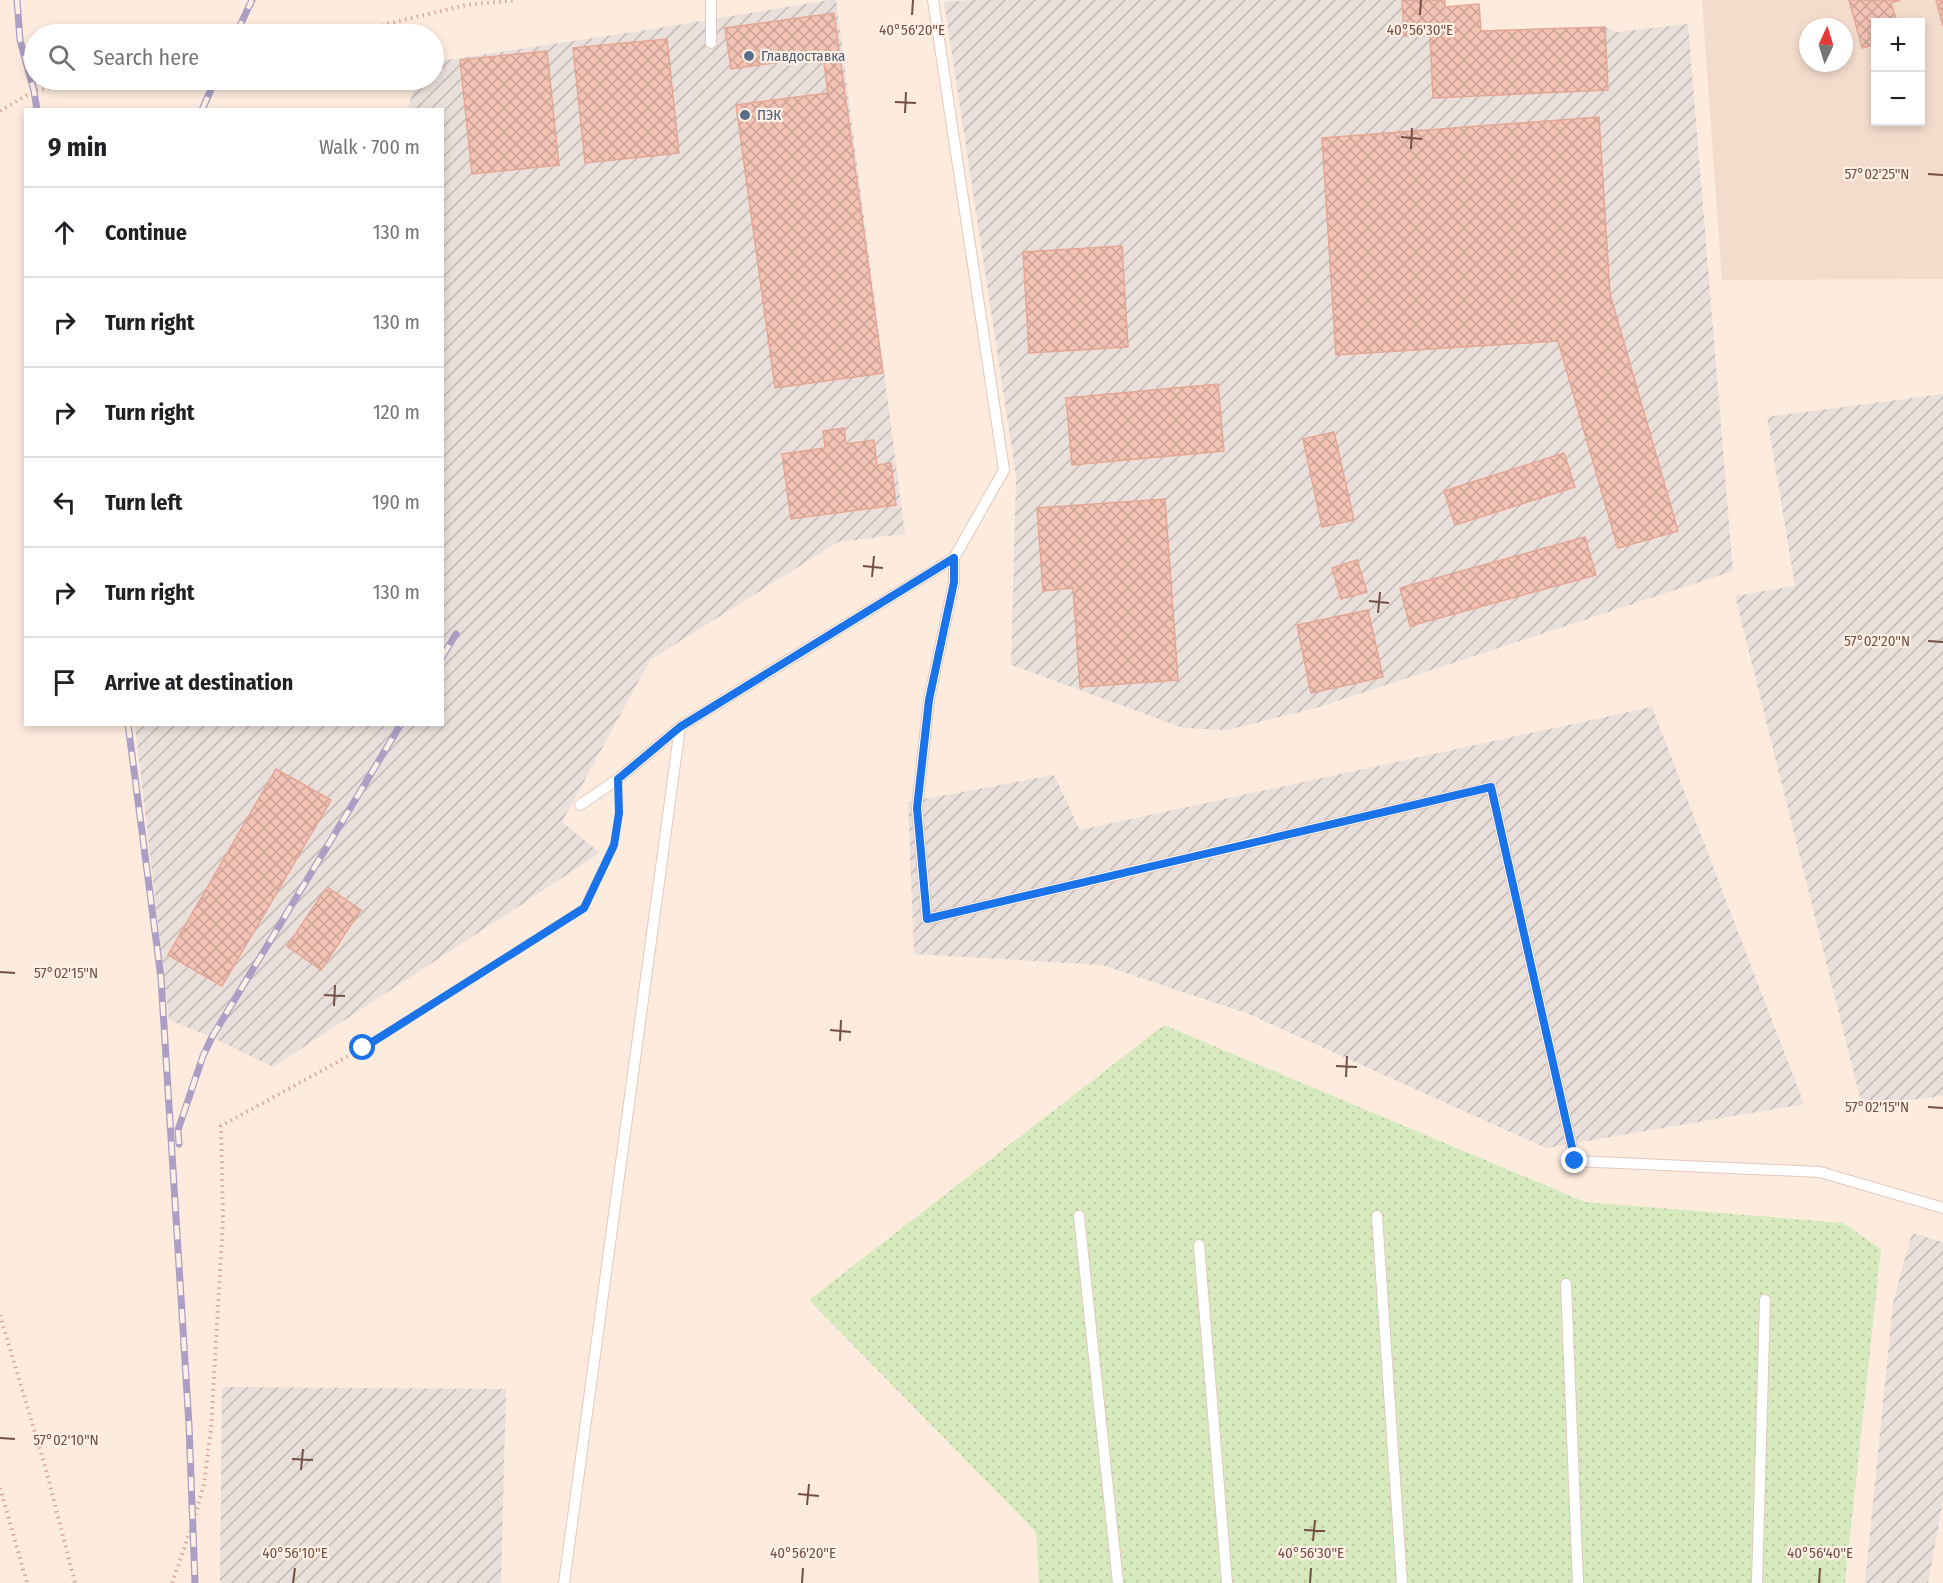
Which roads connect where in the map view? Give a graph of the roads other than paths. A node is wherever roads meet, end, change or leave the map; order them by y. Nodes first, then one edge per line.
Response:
1 (711, 0) edge
2 (933, 0) edge
3 (711, 43) dead end
4 (954, 558) junction
5 (680, 727) junction
6 (580, 805) dead end
7 (1943, 1209) edge
8 (1079, 1216) dead end
9 (1377, 1216) dead end
10 (1199, 1245) dead end
11 (1566, 1284) dead end
12 (1765, 1300) dead end
13 (564, 1583) edge
14 (1118, 1583) edge
15 (1227, 1583) edge
16 (1402, 1583) edge
17 (1578, 1583) edge
18 (1757, 1583) edge

1 - 3 lane
2 - 4 lane
4 - 5 lane
4 - 7 lane
5 - 6 lane
5 - 13 lane
8 - 14 lane
9 - 16 lane
10 - 15 lane
11 - 17 lane
12 - 18 lane

